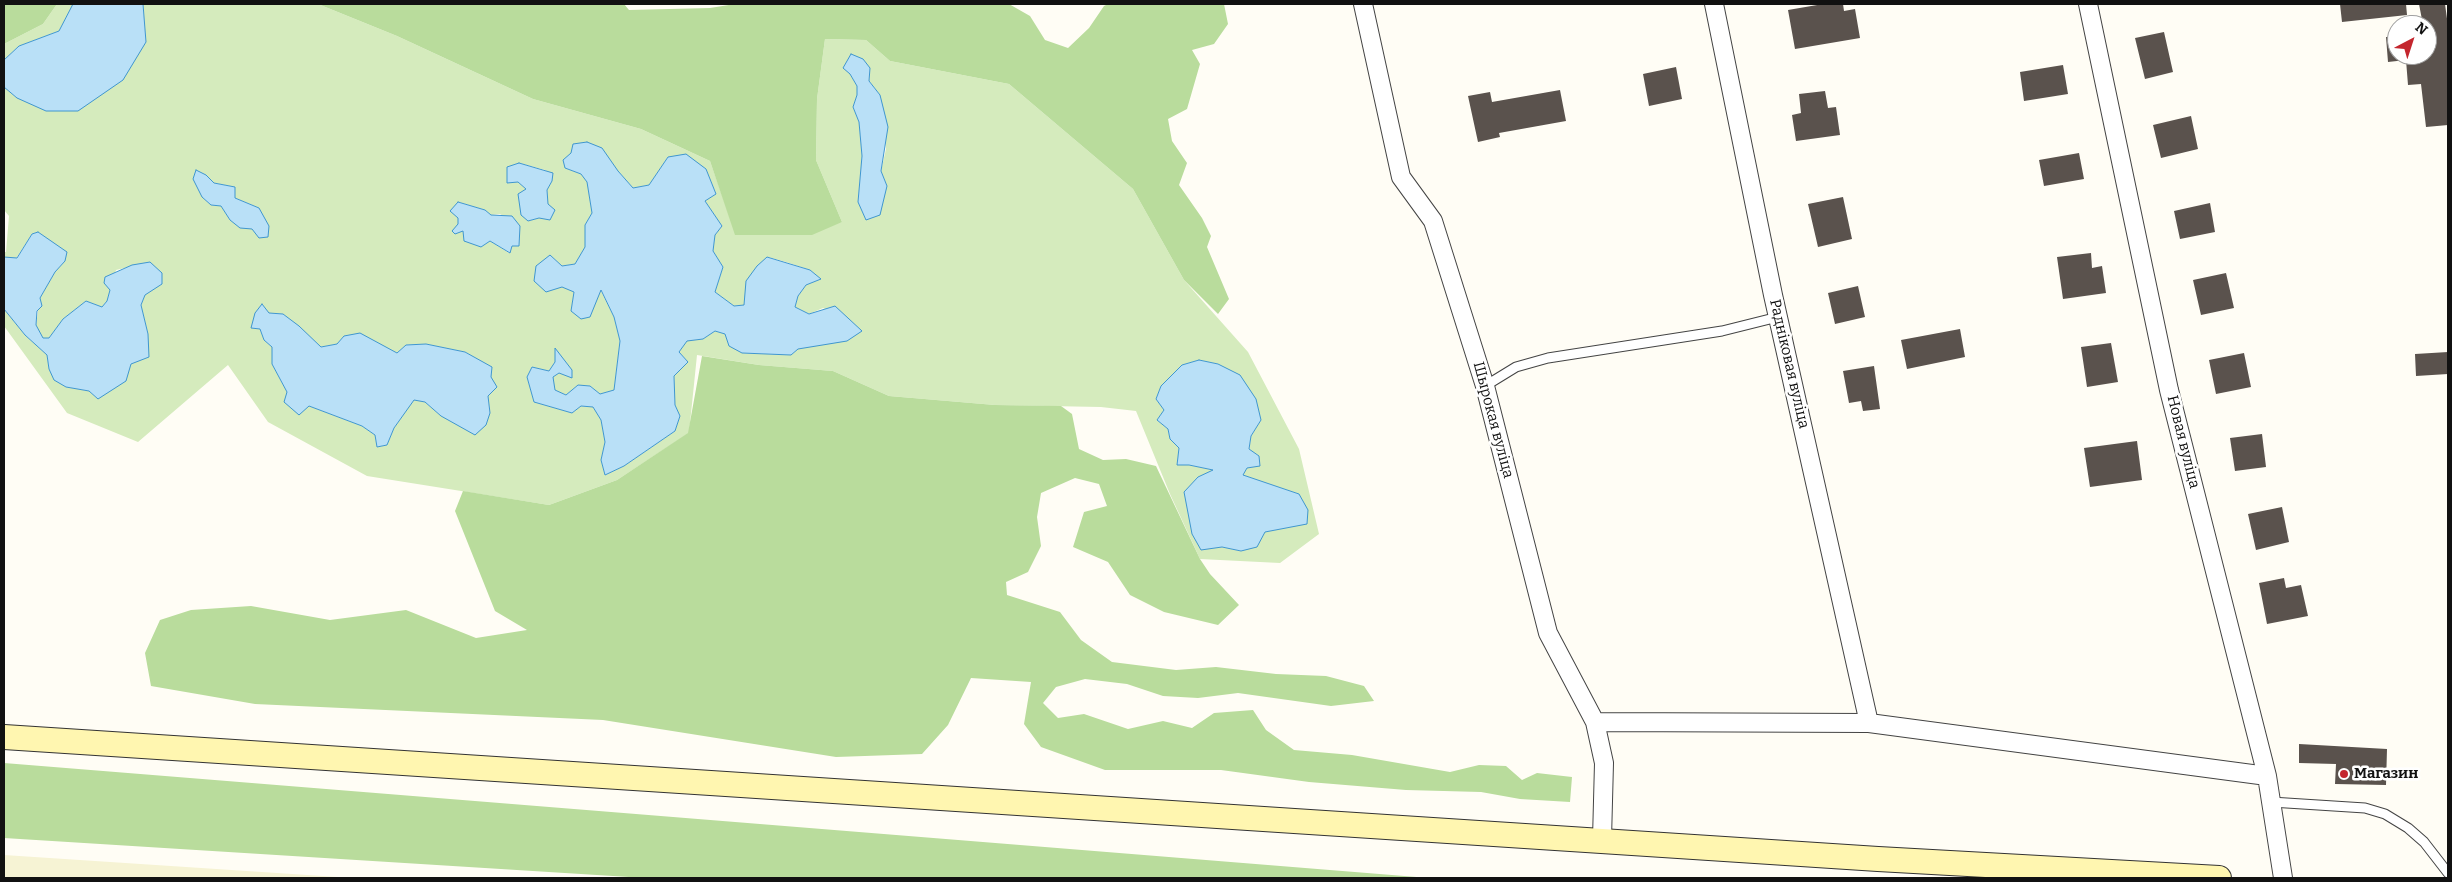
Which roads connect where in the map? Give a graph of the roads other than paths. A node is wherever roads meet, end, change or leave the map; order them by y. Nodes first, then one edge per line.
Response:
1 (1363, 4) edge
2 (1714, 4) edge
3 (2088, 4) edge
4 (1778, 317) junction
5 (1485, 386) junction
6 (1595, 722) junction
7 (1869, 723) junction
8 (4, 737) edge
9 (2268, 776) junction
10 (2271, 802) junction
11 (1602, 839) junction
12 (2448, 873) edge
13 (2219, 878) edge
14 (2283, 878) edge

1 - 5 street, Шырокая вуліца
2 - 4 street, Радніковая вуліца
3 - 9 street, Новая вуліца
4 - 5 lane
4 - 7 street, Радніковая вуліца
5 - 6 street, Шырокая вуліца
6 - 7 street
6 - 11 street, Шырокая вуліца
7 - 9 street
8 - 11 main road
9 - 10 street, Новая вуліца
10 - 12 lane
10 - 14 street, Новая вуліца
11 - 13 main road

